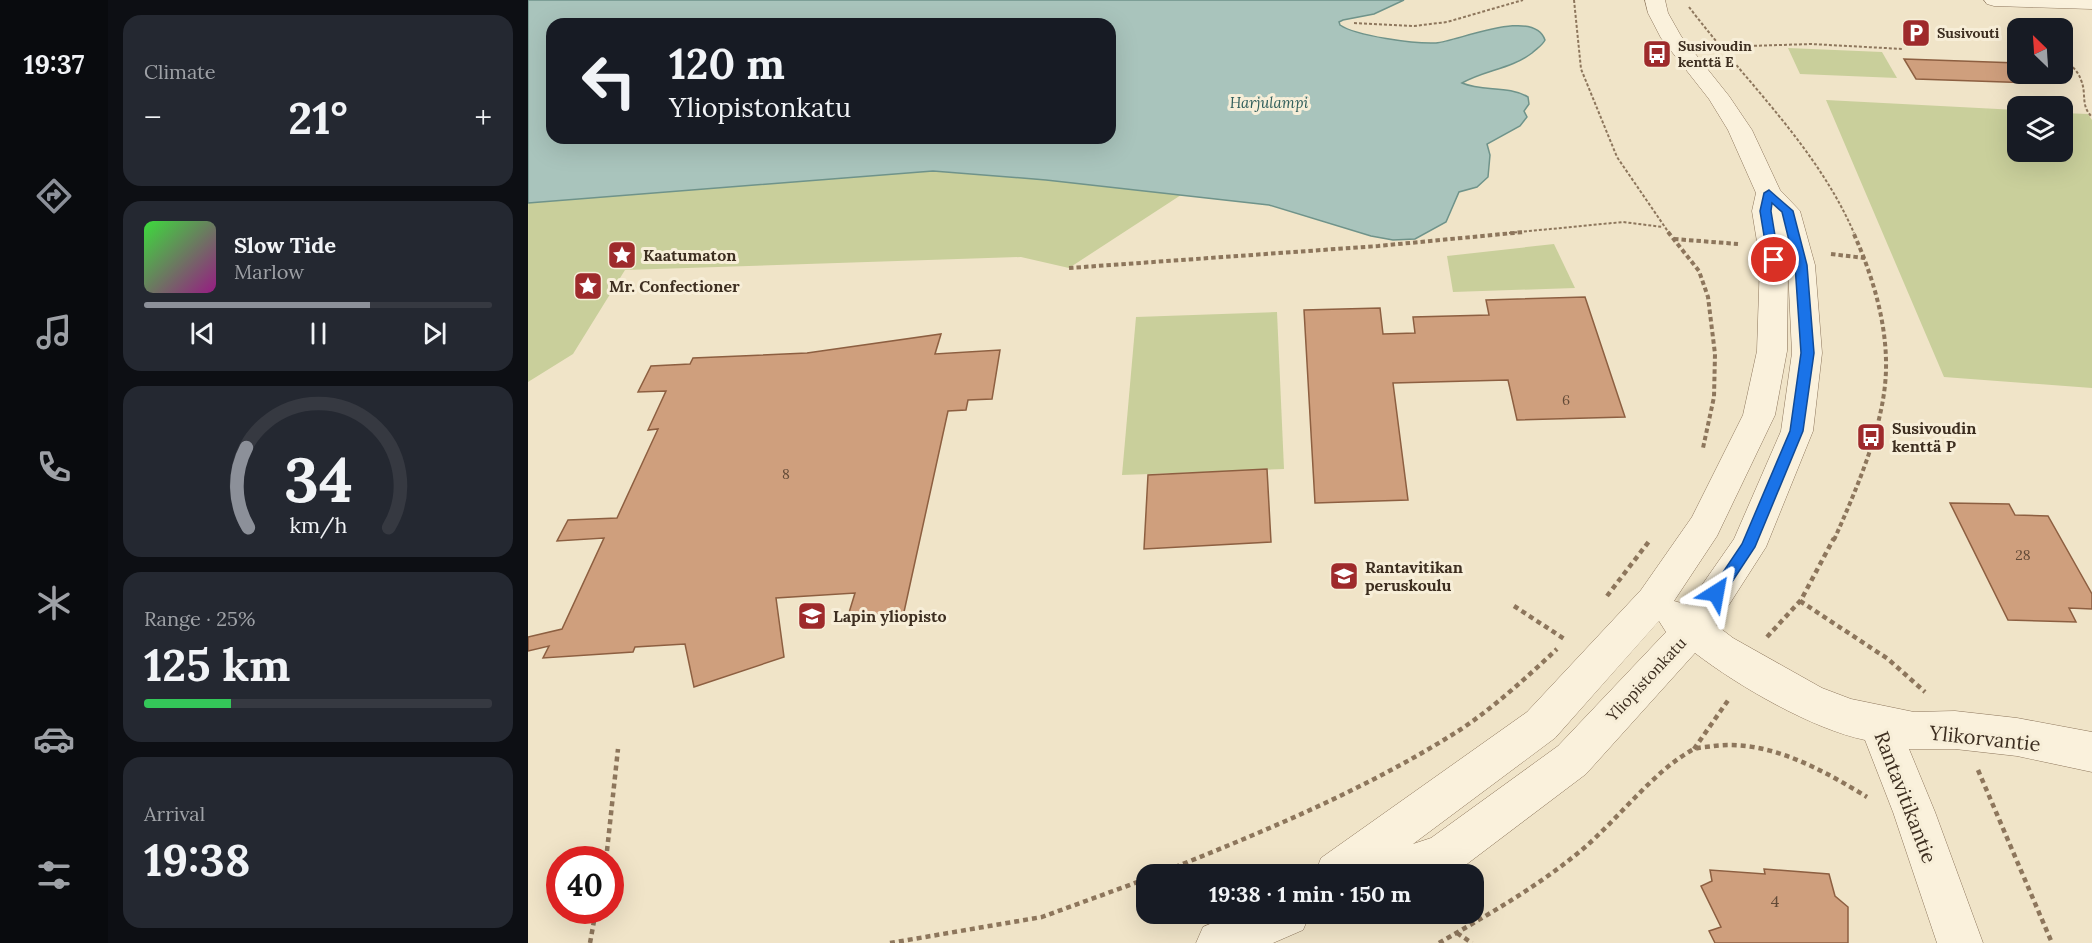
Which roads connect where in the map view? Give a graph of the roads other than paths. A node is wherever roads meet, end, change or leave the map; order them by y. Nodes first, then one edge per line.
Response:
1 (1655, 0) edge
2 (1994, 0) edge
3 (2092, 3) edge
4 (1769, 193) junction
5 (1654, 601) junction
6 (1692, 630) junction
7 (1879, 724) junction
8 (2092, 752) edge
9 (1351, 864) edge
10 (1419, 864) edge
11 (1261, 924) edge
12 (1219, 943) edge
13 (1960, 943) edge

1 - 4 street, Yliopistonkatu
2 - 3 street
4 - 5 street, Yliopistonkatu
4 - 6 street, Yliopistonkatu
5 - 6 street, Rantavitikantie
5 - 9 street, Yliopistonkatu
6 - 7 street, Rantavitikantie
6 - 10 street, Yliopistonkatu
7 - 8 street, Ylikorvantie
7 - 13 street, Rantavitikantie
11 - 12 street

